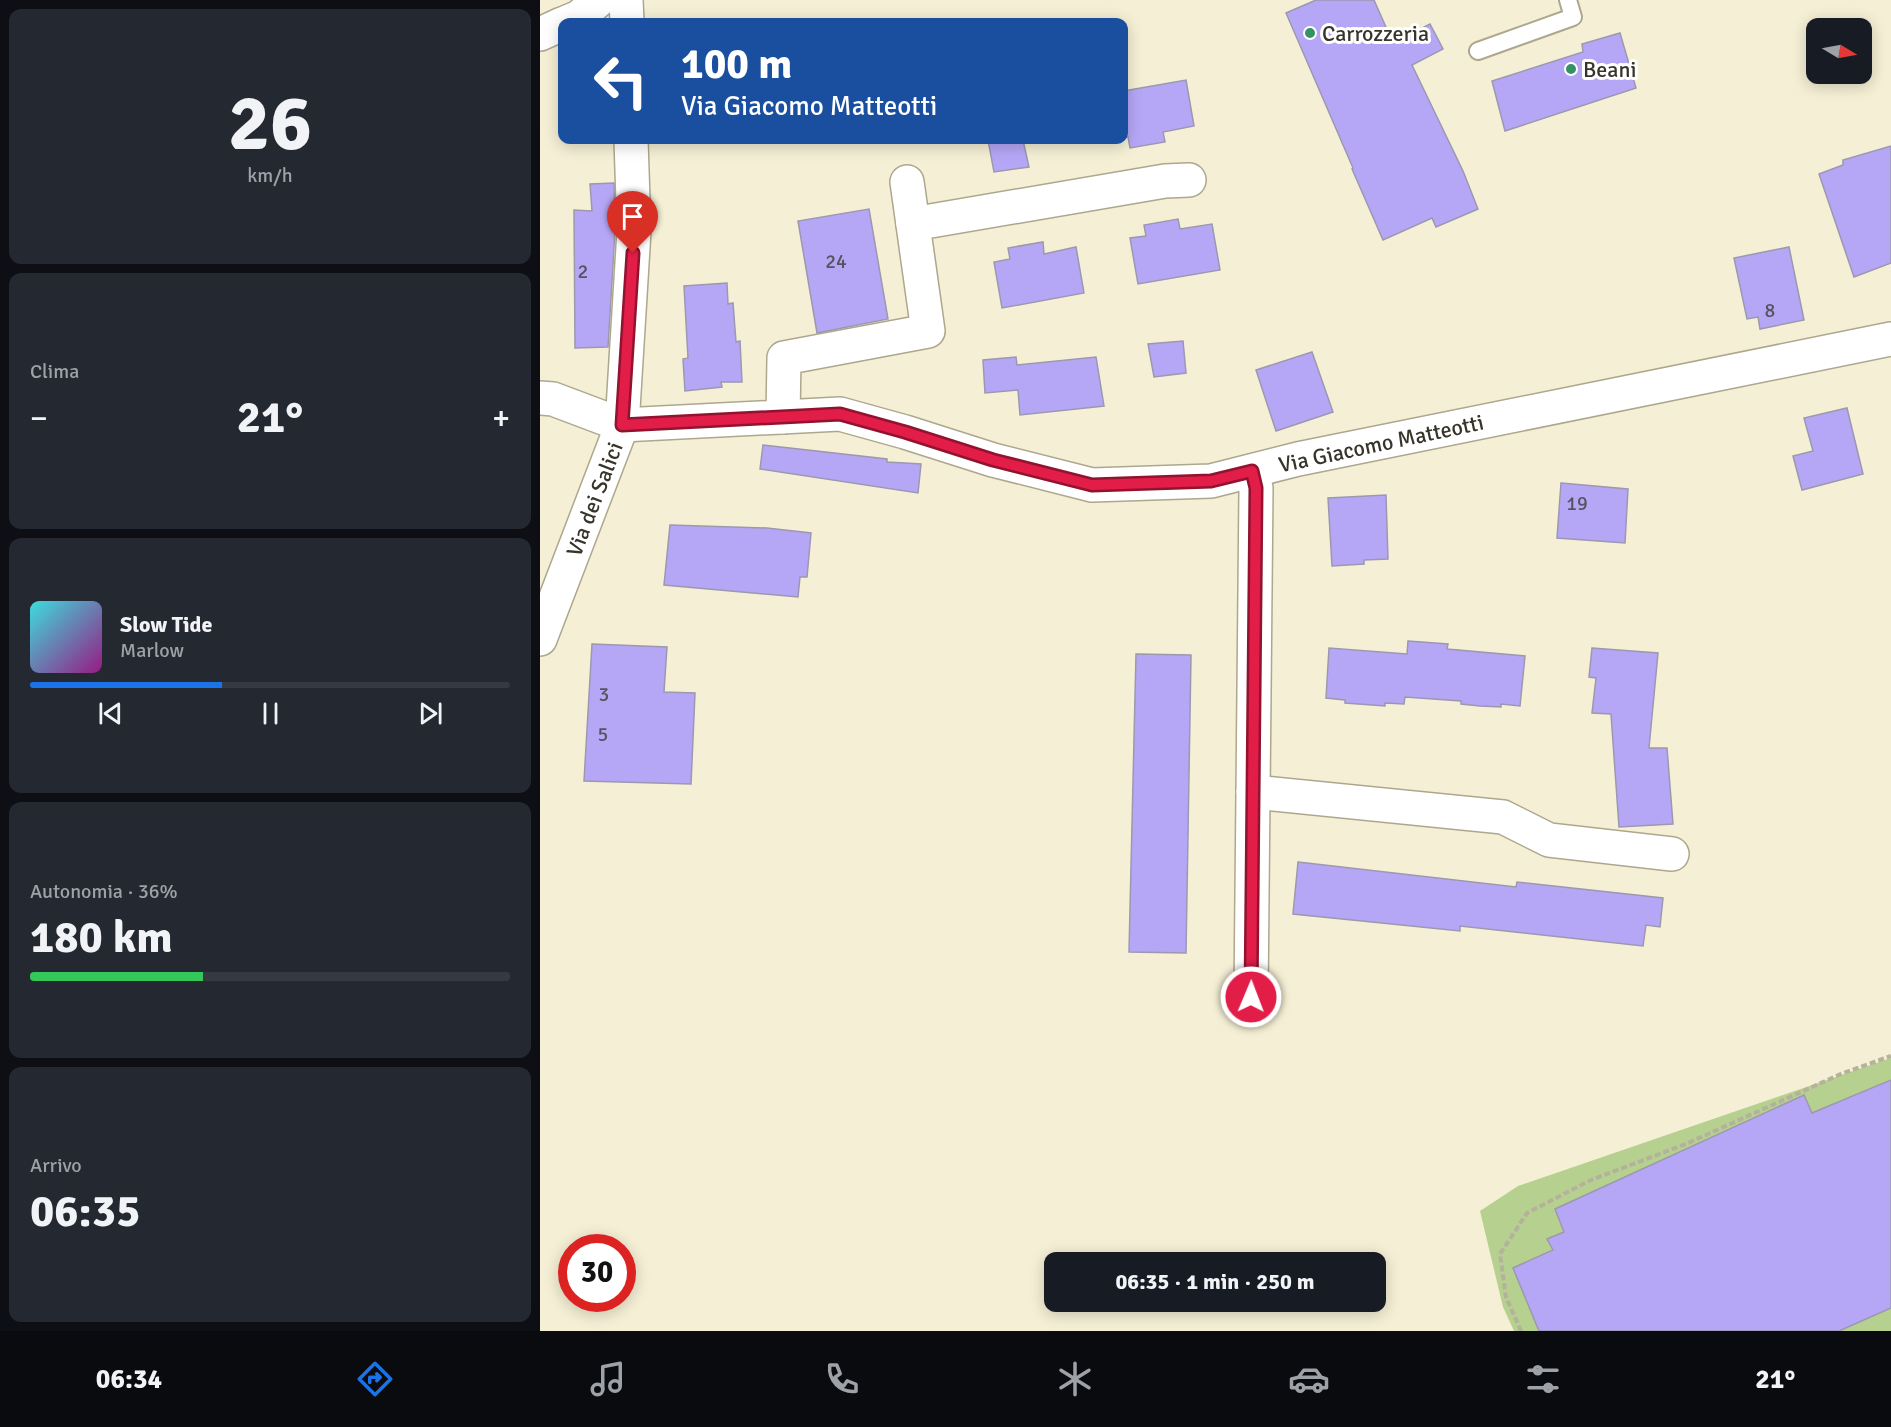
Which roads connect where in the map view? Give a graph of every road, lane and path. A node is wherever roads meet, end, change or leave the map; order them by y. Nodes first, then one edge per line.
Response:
1 (599, 0) edge
2 (626, 0) edge
3 (1569, 0) edge
4 (577, 18) edge
5 (627, 18) edge
6 (558, 26) edge
7 (540, 34) edge
8 (1478, 51) dead end
9 (631, 144) edge
10 (1189, 180) dead end
11 (907, 182) dead end
12 (913, 224) junction
13 (1891, 339) edge
14 (540, 398) edge
15 (783, 417) junction
16 (622, 425) junction
17 (1252, 471) junction
18 (540, 639) edge
19 (1253, 792) junction
20 (1672, 854) dead end
21 (1251, 997) dead end
22 (1891, 1056) edge
23 (1521, 1331) edge

1 - 4 street
2 - 5 street
3 - 8 lane
6 - 7 street
9 - 16 street, Via dei Salici
10 - 12 street
11 - 12 street
12 - 15 street
13 - 17 street, Via Giacomo Matteotti
14 - 16 street
15 - 16 street, Via Giacomo Matteotti
15 - 17 street, Via Giacomo Matteotti
16 - 18 street, Via dei Salici
17 - 19 street
19 - 20 street
19 - 21 street
22 - 23 path

